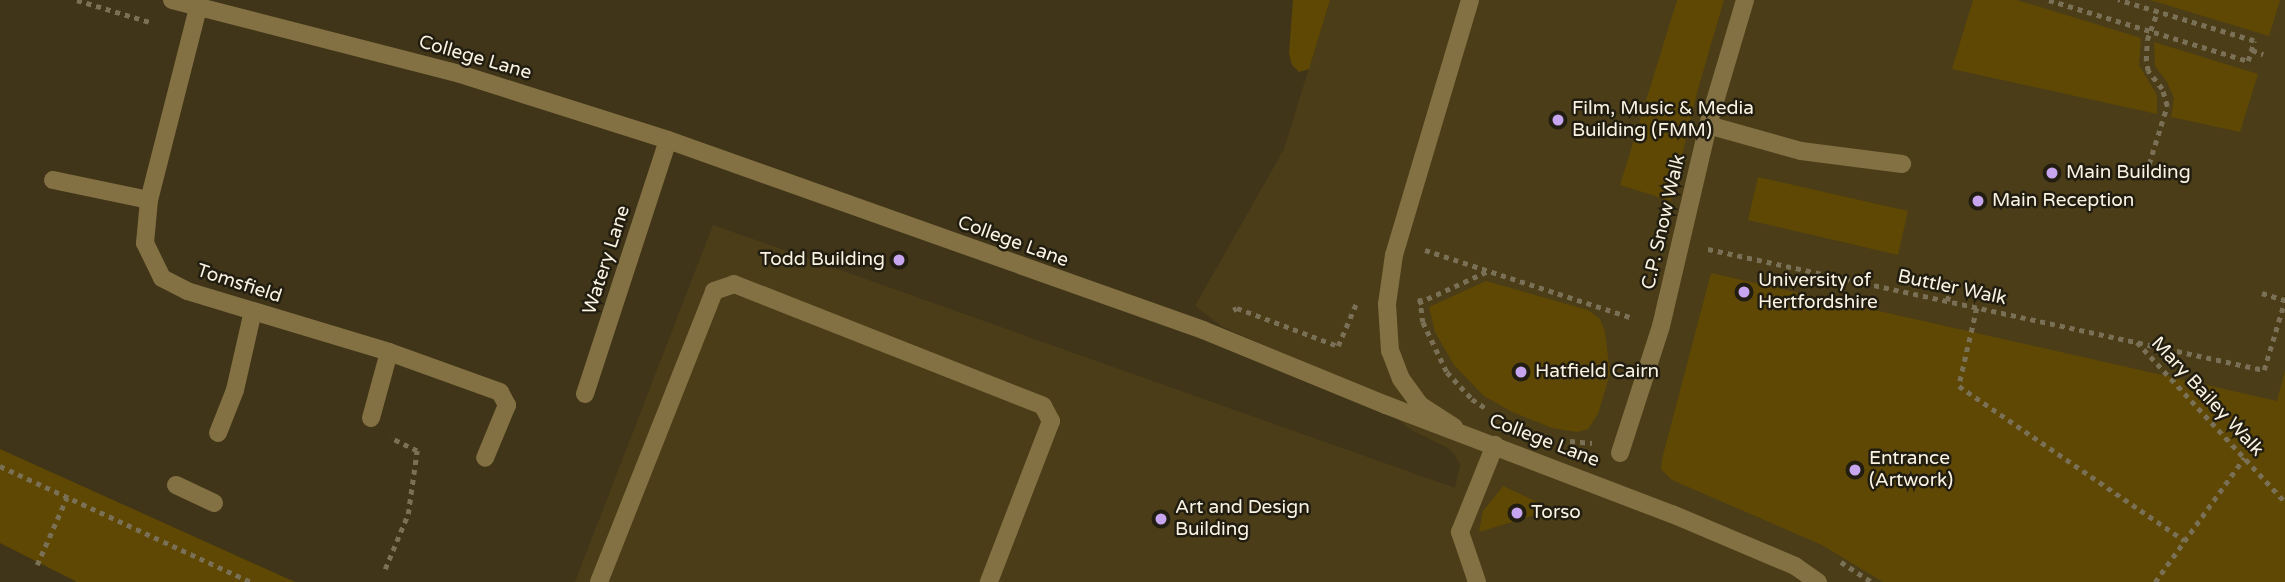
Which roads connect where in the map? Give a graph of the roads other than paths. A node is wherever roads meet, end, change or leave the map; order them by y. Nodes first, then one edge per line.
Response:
1 (172, 0) edge
2 (1470, 0) edge
3 (1745, 0) edge
4 (198, 8) junction
5 (1708, 125) junction
6 (668, 140) junction
7 (1902, 164) dead end
8 (53, 180) dead end
9 (149, 200) junction
10 (253, 311) junction
11 (389, 352) junction
12 (585, 394) dead end
13 (371, 418) road end
14 (1459, 431) junction
15 (218, 432) dead end
16 (1495, 445) junction
17 (1620, 453) road end
18 (485, 458) dead end
19 (189, 485) dead end
20 (214, 503) dead end
21 (599, 582) edge
22 (989, 582) edge
23 (1477, 582) edge
24 (1818, 582) edge

1 - 4 street, College Lane
2 - 14 street
3 - 5 street, C.P. Snow Walk
4 - 6 street, College Lane
4 - 9 street, Tomsfield
5 - 7 street
5 - 17 street, C.P. Snow Walk
6 - 12 street, Watery Lane
6 - 14 street, College Lane
8 - 9 street
9 - 10 street, Tomsfield
10 - 11 street, Tomsfield
10 - 15 street
11 - 13 street
11 - 18 street, Tomsfield
14 - 16 street, College Lane
16 - 23 street
16 - 24 street, College Lane
19 - 20 street
21 - 22 street

